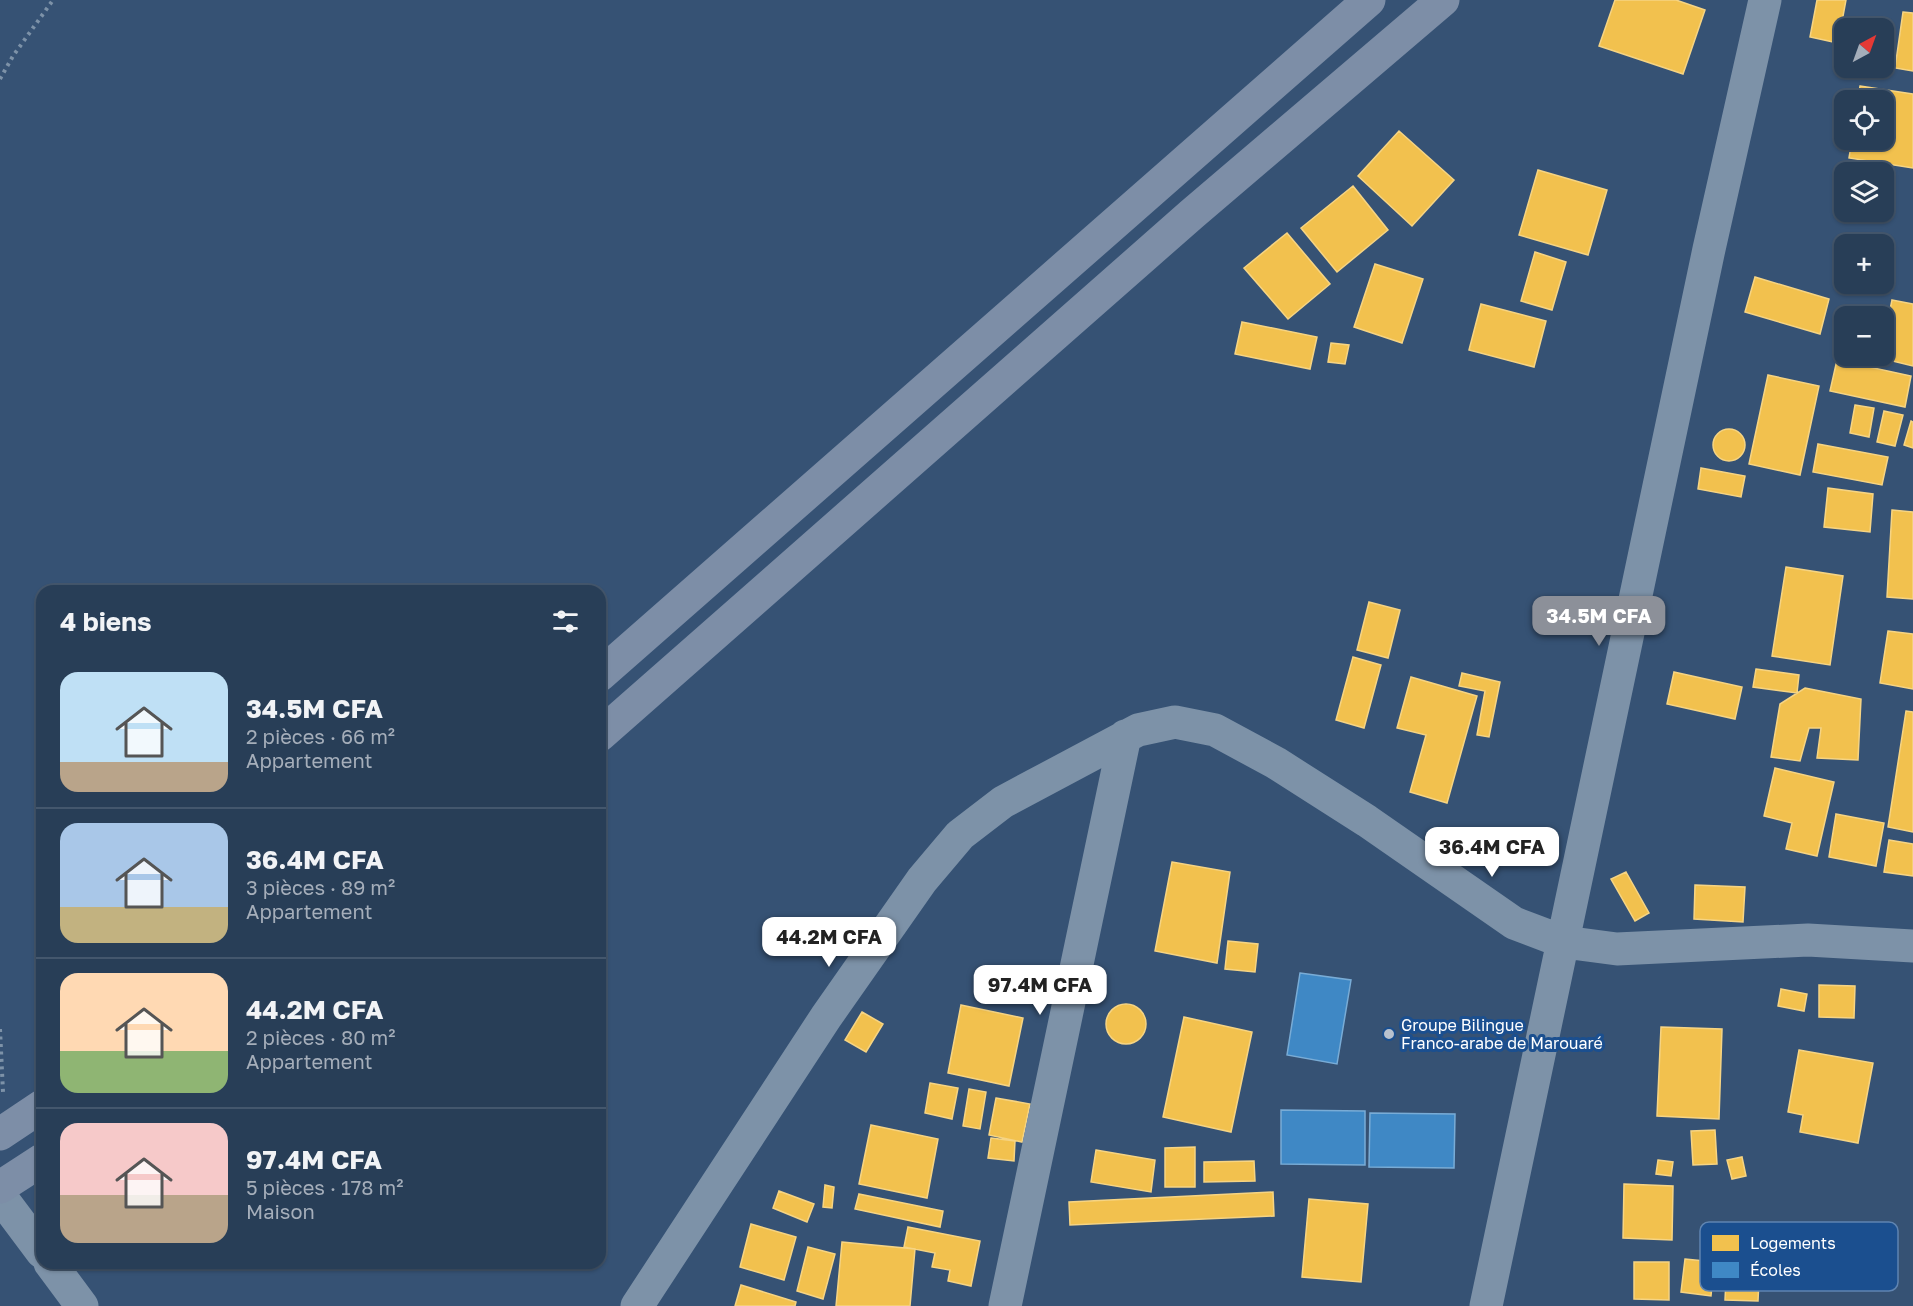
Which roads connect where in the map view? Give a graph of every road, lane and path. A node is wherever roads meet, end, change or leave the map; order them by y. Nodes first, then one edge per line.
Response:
1 (53, 0) edge
2 (1369, 0) edge
3 (1443, 0) edge
4 (1765, 0) edge
5 (0, 79) edge
6 (606, 670) edge
7 (606, 730) edge
8 (1125, 736) junction
9 (1564, 942) junction
10 (1913, 946) edge
11 (0, 1029) edge
12 (36, 1110) edge
13 (2, 1133) edge
14 (36, 1167) edge
15 (3, 1206) edge
16 (36, 1245) edge
17 (54, 1269) edge
18 (82, 1306) edge
19 (637, 1306) edge
20 (1005, 1306) edge
21 (1486, 1306) edge

1 - 5 path
2 - 6 main road
3 - 7 main road
4 - 9 street
8 - 9 street
8 - 19 street
8 - 20 street
9 - 10 street
9 - 21 street
11 - 13 path
12 - 13 main road
14 - 15 main road
15 - 16 street
17 - 18 street

